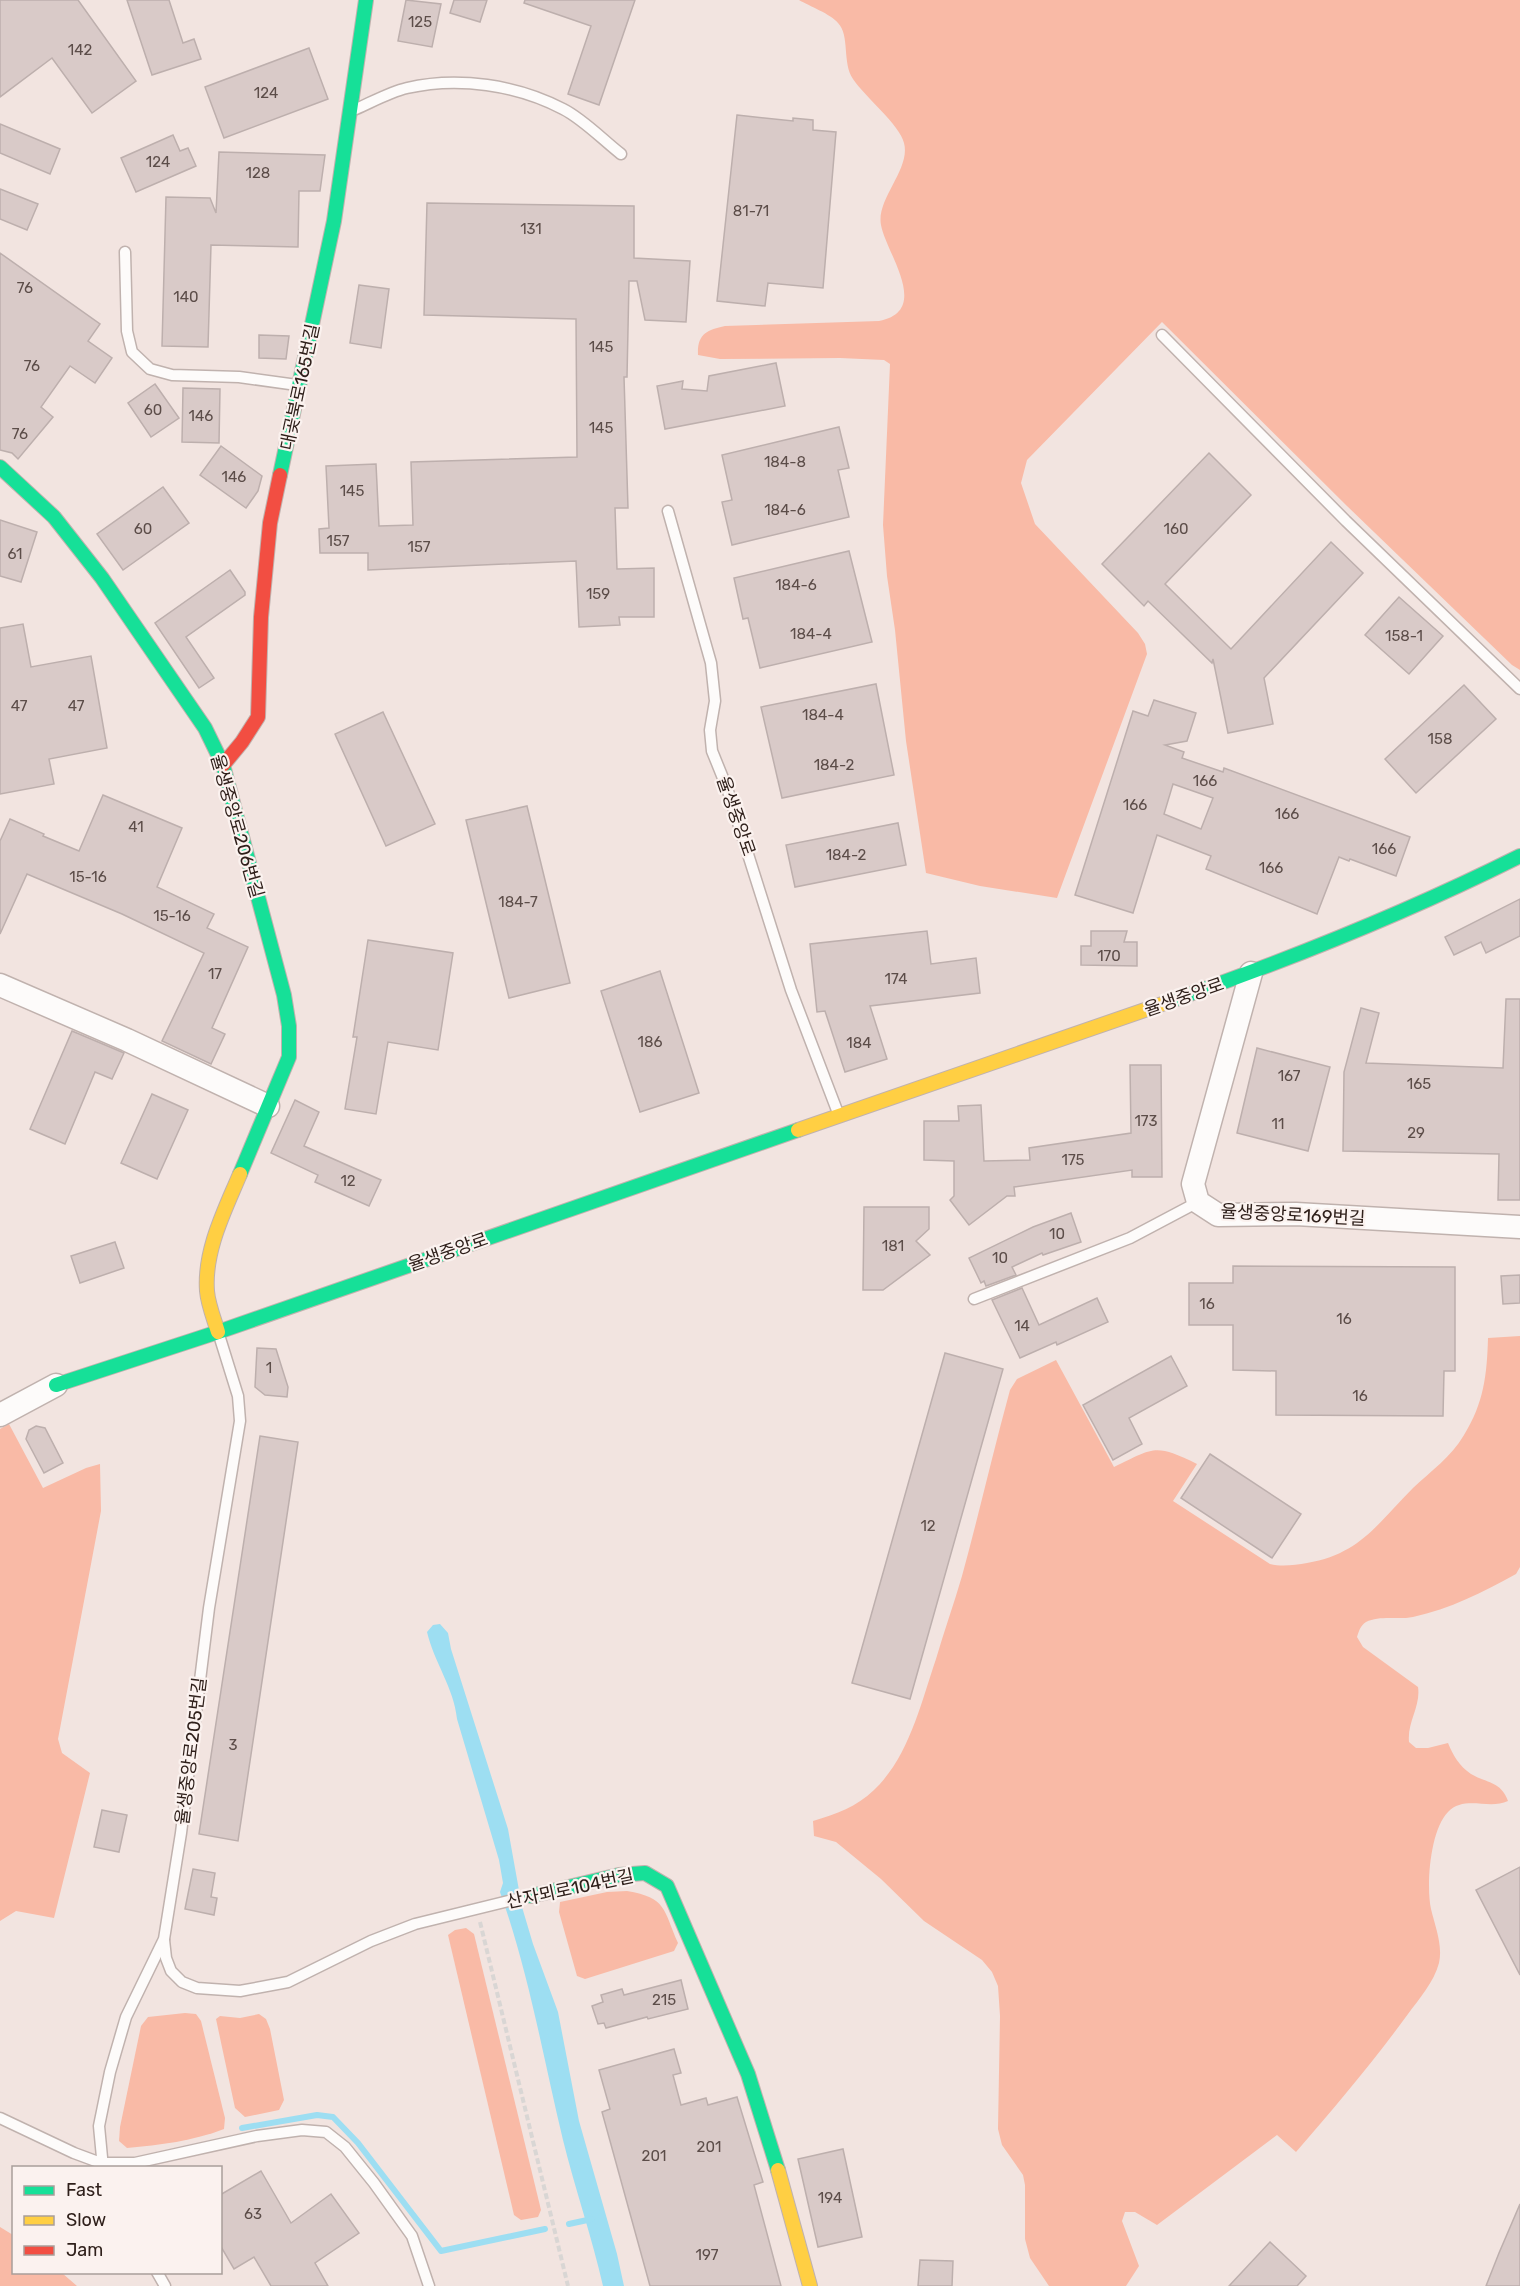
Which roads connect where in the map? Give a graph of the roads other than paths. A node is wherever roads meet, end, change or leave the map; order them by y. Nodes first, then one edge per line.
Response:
1 (366, 0) edge
2 (350, 111) junction
3 (621, 154) dead end
4 (125, 252) dead end
5 (1162, 335) dead end
6 (300, 385) junction
7 (0, 467) edge
8 (668, 511) dead end
9 (1520, 689) edge
10 (223, 765) junction
11 (1520, 856) edge
12 (1251, 973) junction
13 (0, 985) edge
14 (268, 1106) junction
15 (839, 1116) junction
16 (1198, 1202) junction
17 (1520, 1227) edge
18 (974, 1299) dead end
19 (218, 1332) junction
20 (56, 1385) joint
21 (0, 1415) edge
22 (531, 1896) joint
23 (164, 1939) junction
24 (0, 2118) edge
25 (102, 2165) edge
26 (429, 2286) edge
27 (810, 2286) edge

1 - 2 street, 대곶북로165번길
2 - 3 lane
2 - 6 street, 대곶북로165번길
4 - 6 lane
5 - 9 lane
6 - 10 street, 대곶북로165번길
7 - 10 street, 율생중앙로206번길
8 - 15 lane, 율생중앙로
10 - 14 street, 율생중앙로206번길
11 - 12 street, 율생중앙로
12 - 15 street, 율생중앙로
12 - 16 street, 율생중앙로169번길
13 - 14 street
14 - 19 street, 율생중앙로206번길
15 - 19 street, 율생중앙로
16 - 17 street, 율생중앙로169번길
16 - 18 lane
19 - 20 street, 율생중앙로
19 - 23 lane, 율생중앙로205번길
20 - 21 street
22 - 23 lane, 산자뫼로104번길
22 - 27 street, 산자뫼로104번길
23 - 25 lane, 율생중앙로205번길
24 - 25 lane
25 - 26 lane

